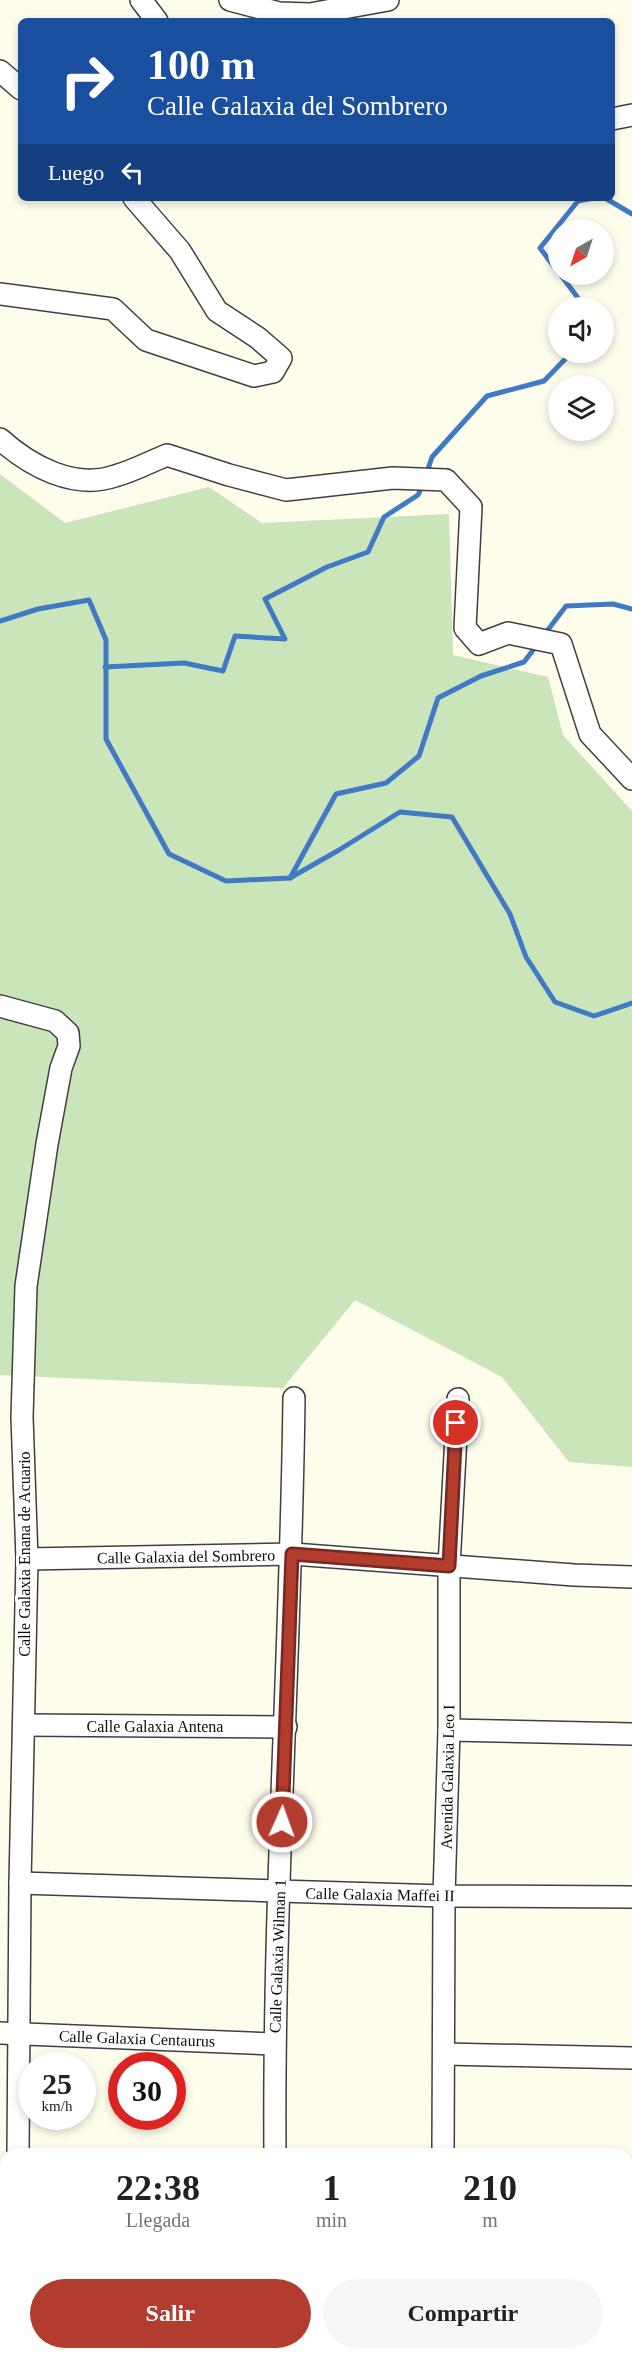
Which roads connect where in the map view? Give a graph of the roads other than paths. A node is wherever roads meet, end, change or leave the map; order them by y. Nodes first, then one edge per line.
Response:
1 (141, 0) edge
2 (230, 0) edge
3 (289, 0) edge
4 (388, 0) edge
5 (155, 18) edge
6 (314, 18) edge
7 (0, 71) edge
8 (18, 86) edge
9 (632, 115) edge
10 (615, 118) edge
11 (137, 201) edge
12 (0, 294) edge
13 (0, 439) edge
14 (632, 779) edge
15 (0, 1006) edge
16 (294, 1398) dead end
17 (458, 1399) dead end
18 (292, 1554) junction
19 (27, 1559) junction
20 (449, 1566) junction
21 (632, 1577) edge
22 (24, 1725) junction
23 (286, 1727) junction
24 (449, 1730) junction
25 (632, 1734) edge
26 (20, 1883) junction
27 (279, 1892) junction
28 (444, 1896) junction
29 (632, 1897) edge
30 (9, 2033) edge
31 (274, 2044) junction
32 (445, 2054) junction
33 (632, 2058) edge
34 (18, 2148) edge
35 (276, 2148) edge
36 (443, 2148) edge

1 - 5 street
2 - 6 street
3 - 6 street
4 - 6 street
7 - 8 street
9 - 10 street
11 - 12 street
13 - 14 street
15 - 19 street, Calle Galaxia Enana de Acuario
16 - 18 street, Calle Galaxia Wilman 1
17 - 20 street, Avenida Galaxia Leo I
18 - 19 street, Calle Galaxia del Sombrero
18 - 20 street, Calle Galaxia del Sombrero
18 - 23 street, Calle Galaxia Wilman 1
19 - 22 street, Calle Galaxia Enana de Acuario
20 - 21 street, Calle Galaxia del Sombrero
20 - 24 street, Avenida Galaxia Leo I
22 - 23 street, Calle Galaxia Antena
22 - 26 street, Calle Galaxia Enana de Acuario
23 - 27 street, Calle Galaxia Wilman 1
24 - 25 street
24 - 28 street, Avenida Galaxia Leo I
26 - 27 street, Calle Galaxia Maffei II
26 - 30 street, Calle Galaxia Enana de Acuario
27 - 28 street, Calle Galaxia Maffei II
27 - 31 street, Calle Galaxia Wilman 1
28 - 29 street, Calle Galaxia Maffei II
28 - 32 street, Avenida Galaxia Leo I
30 - 31 street, Calle Galaxia Centaurus
30 - 34 street, Calle Galaxia Enana de Acuario
31 - 35 street, Calle Galaxia Wilman 1
32 - 33 street
32 - 36 street, Avenida Galaxia Leo I

